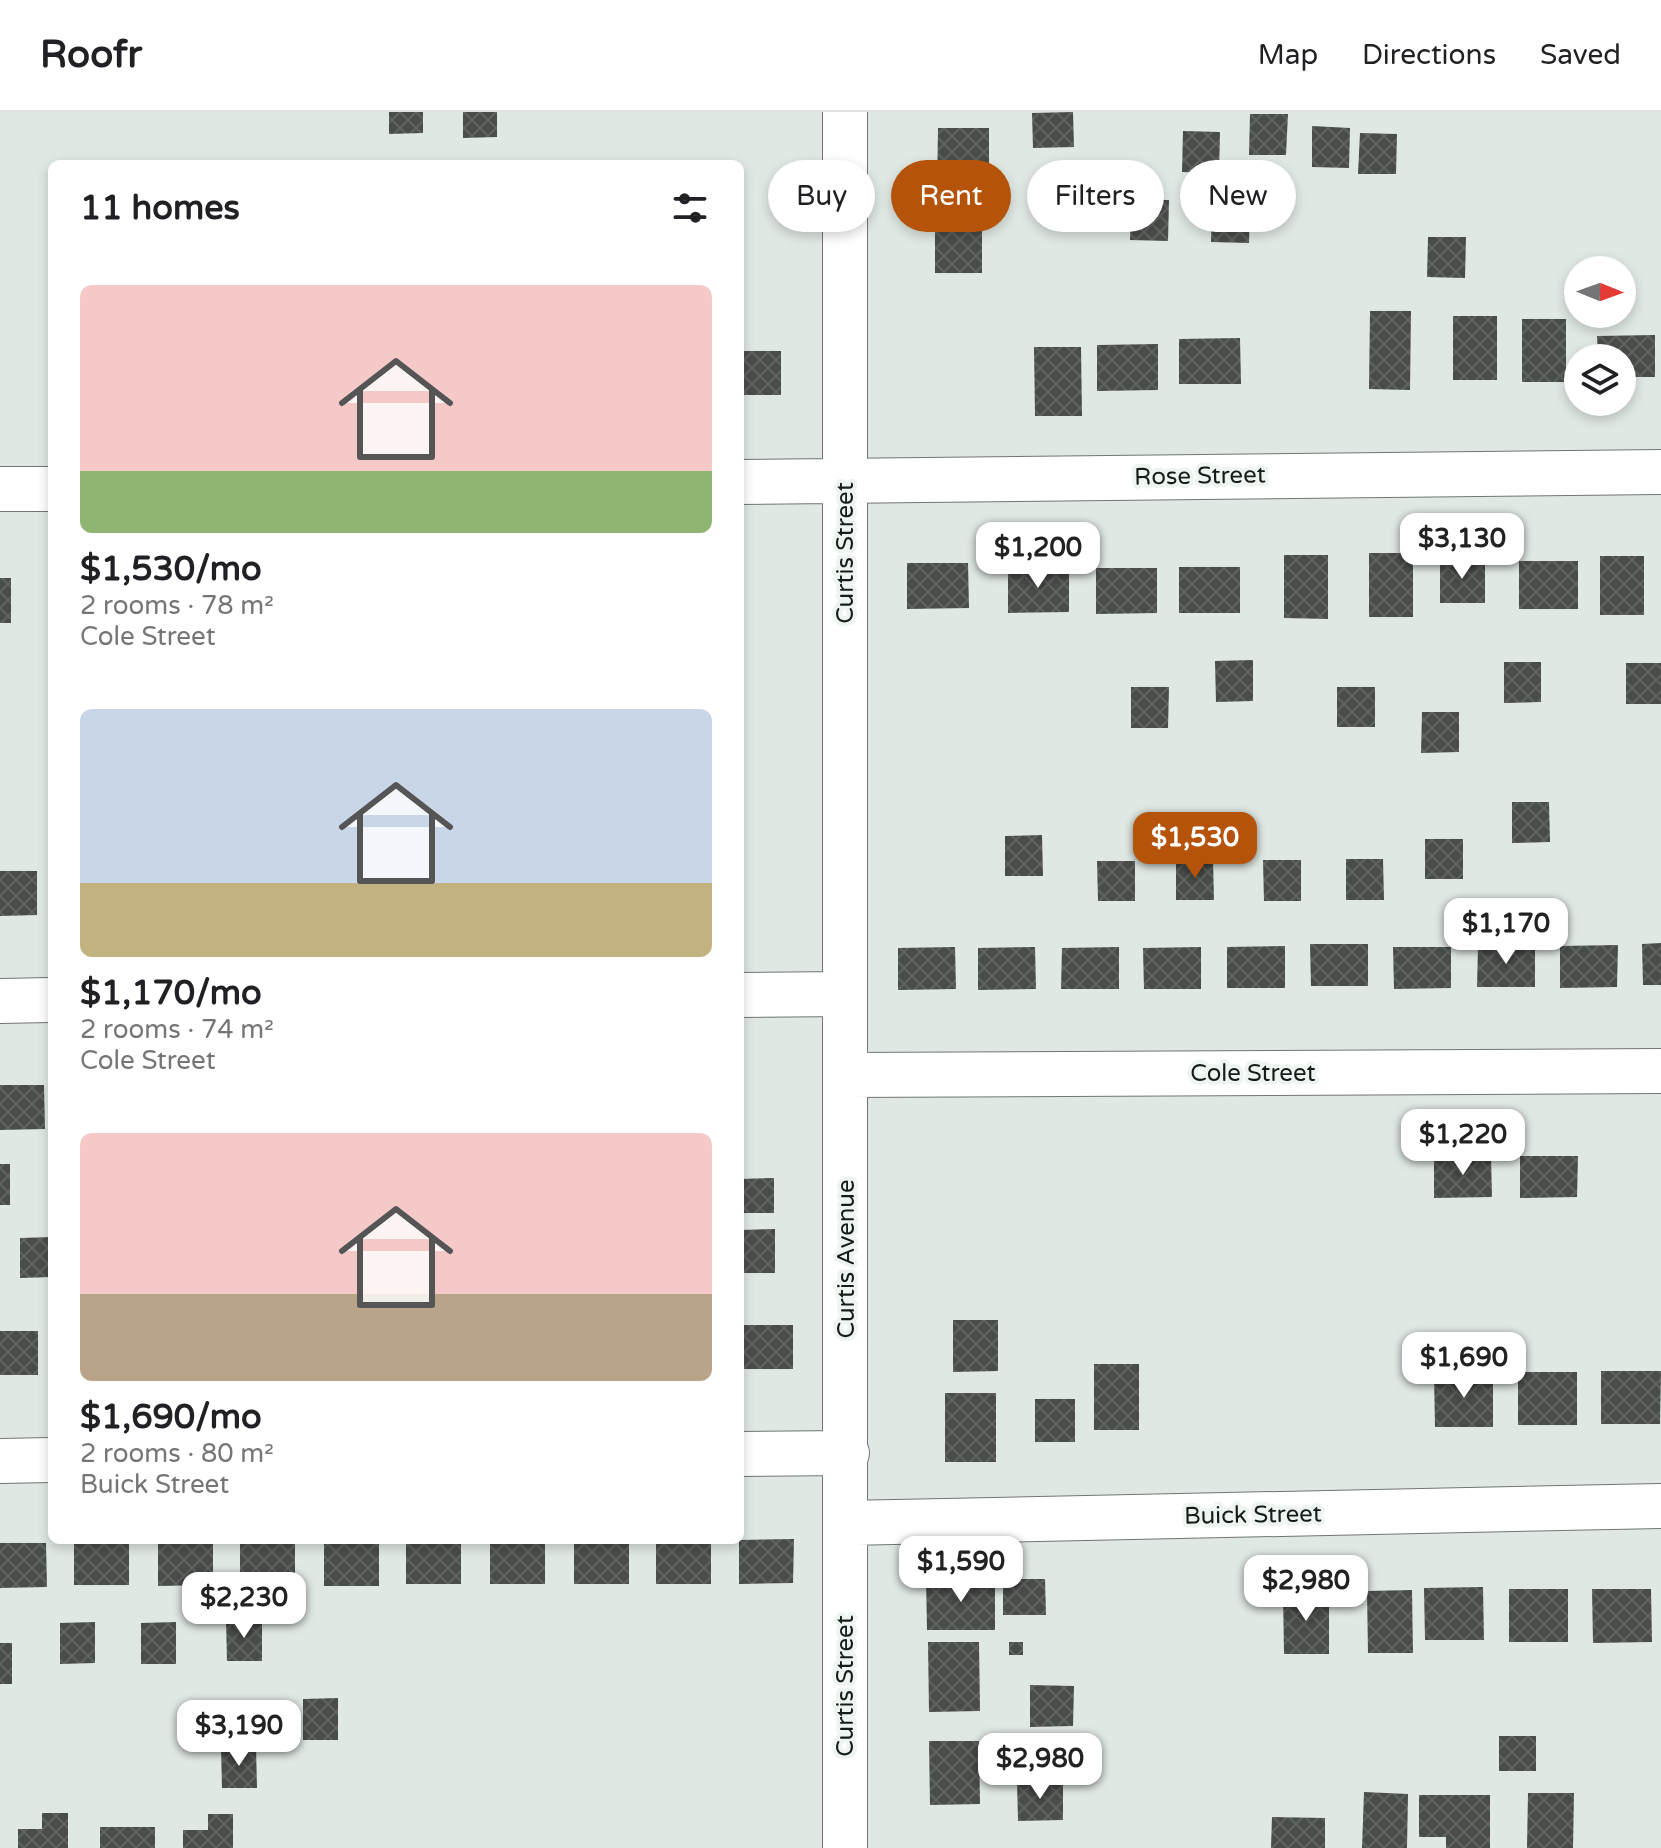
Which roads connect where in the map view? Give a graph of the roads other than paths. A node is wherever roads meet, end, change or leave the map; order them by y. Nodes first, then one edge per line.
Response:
1 (845, 112) edge
2 (1661, 472) edge
3 (845, 481) junction
4 (744, 482) edge
5 (0, 489) edge
6 (48, 489) edge
7 (845, 994) junction
8 (744, 995) edge
9 (48, 1000) edge
10 (0, 1001) edge
11 (1661, 1071) edge
12 (845, 1075) junction
13 (847, 1453) junction
14 (744, 1454) edge
15 (48, 1460) edge
16 (0, 1461) edge
17 (1661, 1506) edge
18 (845, 1523) junction
19 (845, 1848) edge

1 - 3 street, Curtis Street
2 - 3 street, Rose Street
3 - 4 street, Rose Street
3 - 7 street, Curtis Street
5 - 6 street
7 - 8 street
7 - 12 street, Curtis Avenue
9 - 10 street
11 - 12 street, Cole Street
12 - 13 street, Curtis Avenue
13 - 14 street
13 - 18 street, Curtis Avenue
15 - 16 street
17 - 18 street, Buick Street
18 - 19 street, Curtis Street

